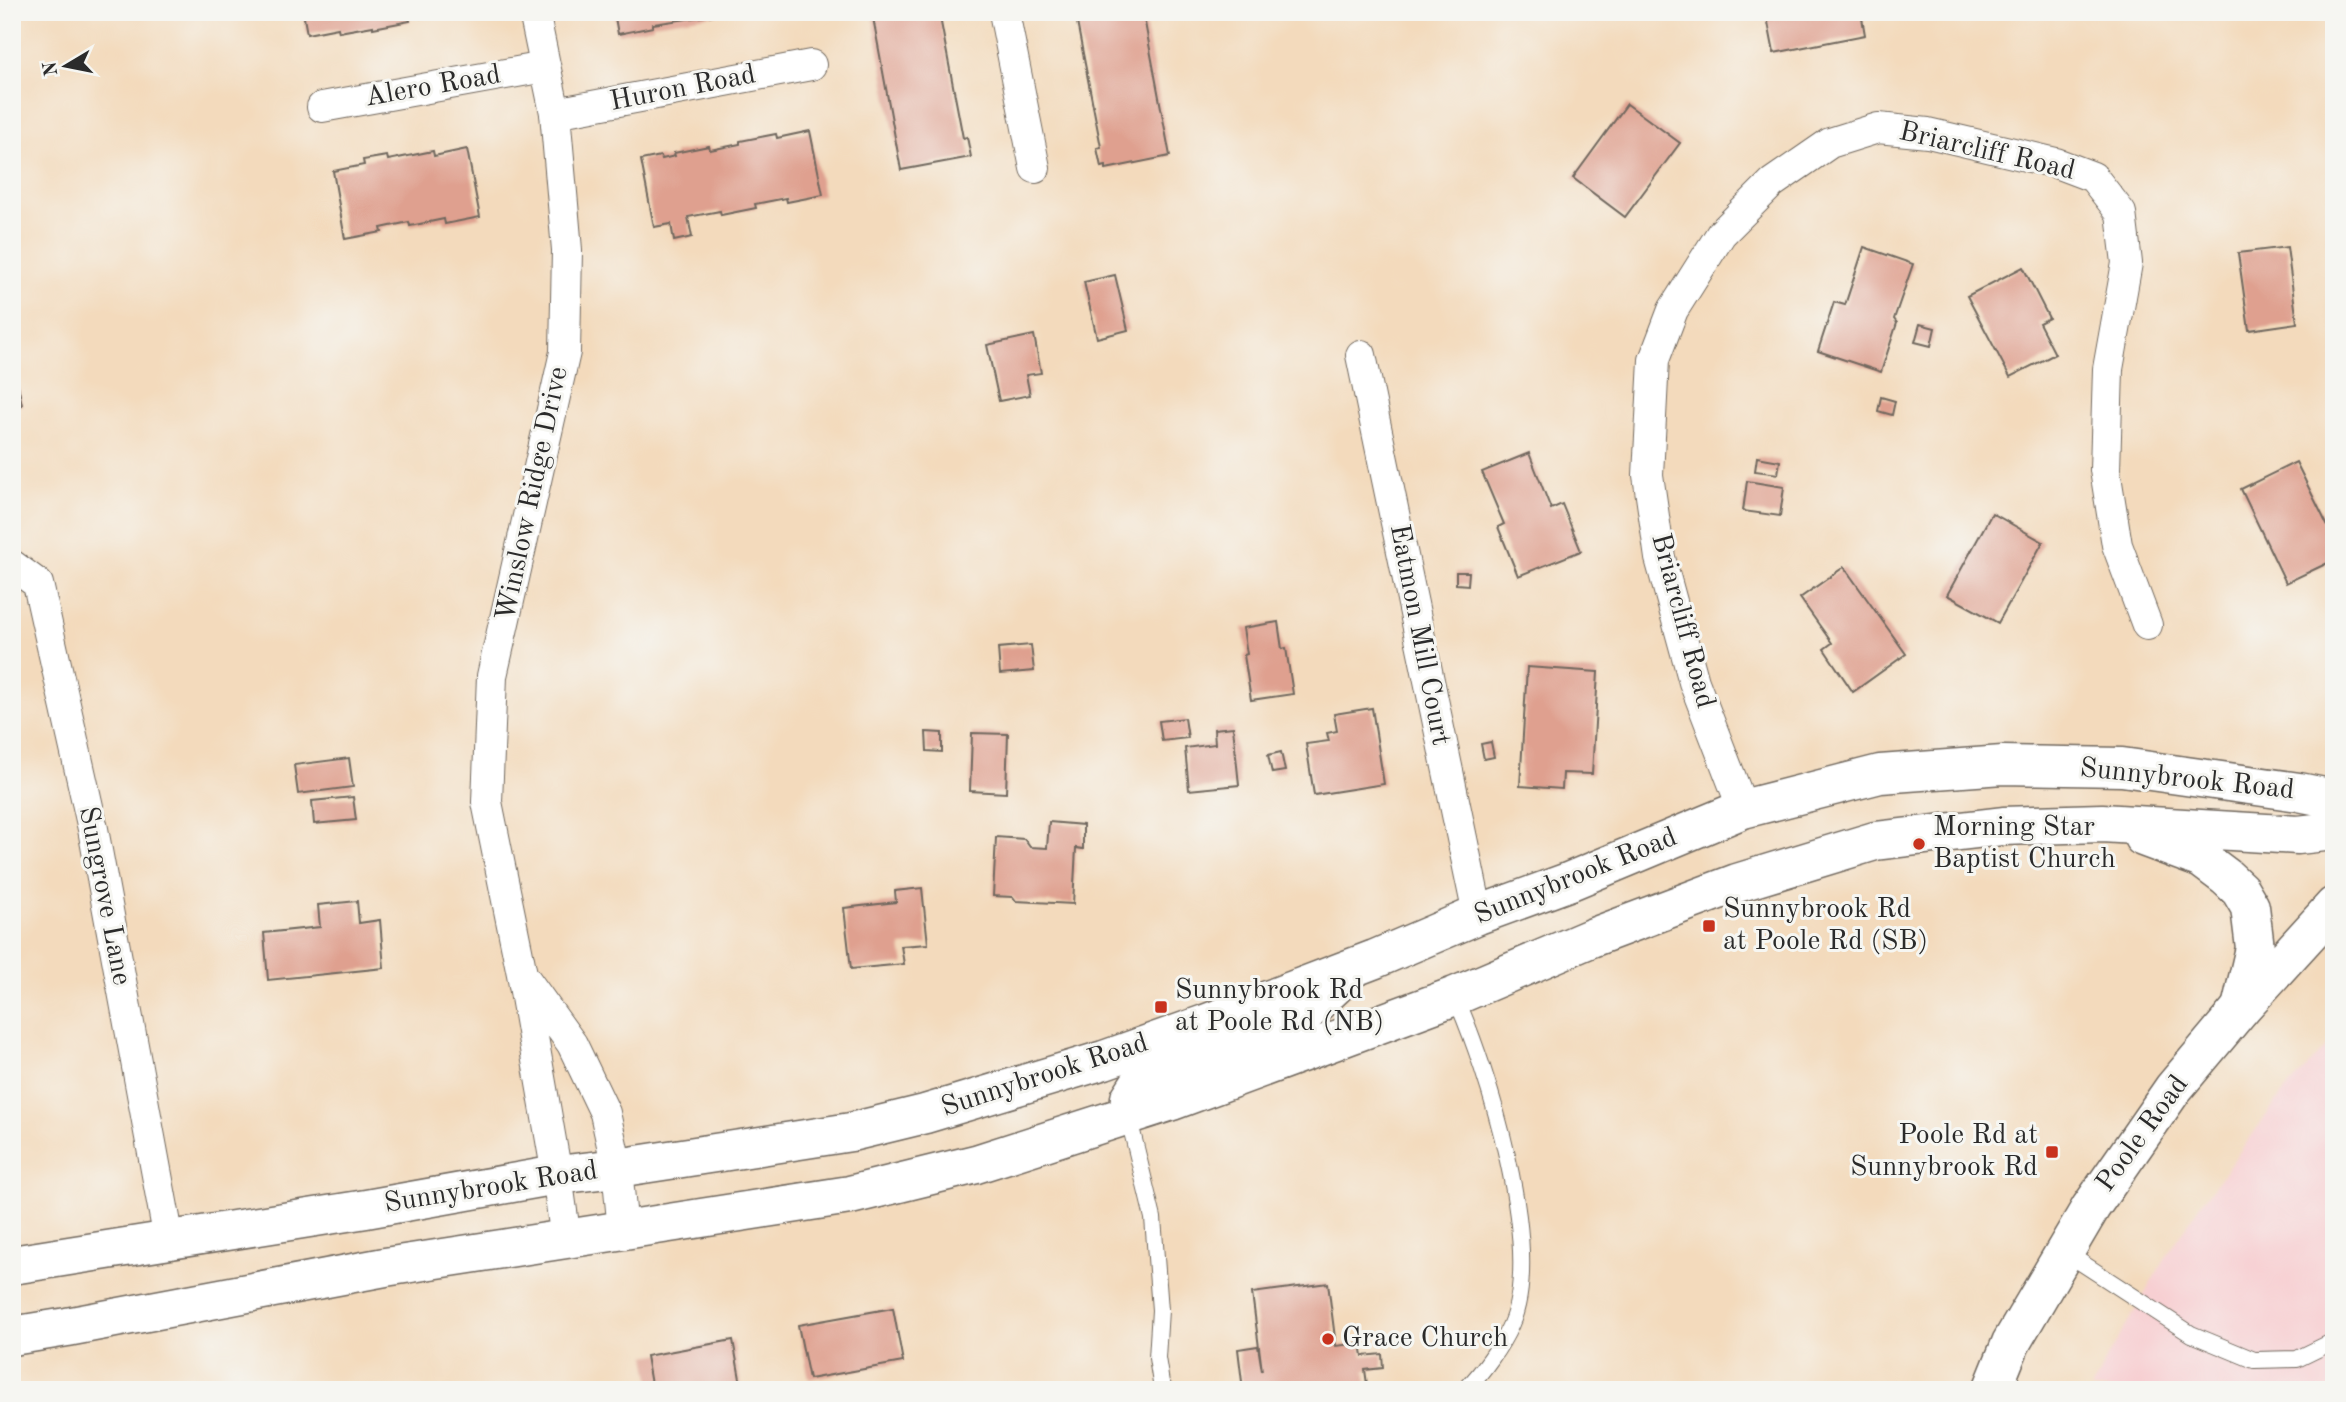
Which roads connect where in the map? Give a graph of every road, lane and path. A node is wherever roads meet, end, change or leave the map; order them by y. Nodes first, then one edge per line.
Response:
1 (534, 12) edge
2 (1004, 12) edge
3 (811, 65) dead end
4 (545, 67) junction
5 (322, 107) dead end
6 (555, 113) junction
7 (1035, 168) dead end
8 (1361, 355) dead end
9 (12, 565) edge
10 (2147, 625) dead end
11 (2334, 799) edge
12 (1743, 809) junction
13 (2102, 823) junction
14 (2334, 831) edge
15 (2334, 906) edge
16 (1478, 915) junction
17 (1356, 966) junction
18 (522, 974) junction
19 (1455, 996) junction
20 (2241, 1007) junction
21 (1128, 1115) junction
22 (617, 1168) junction
23 (557, 1175) junction
24 (623, 1231) junction
25 (169, 1240) junction
26 (566, 1240) junction
27 (2065, 1252) junction
28 (12, 1265) edge
29 (12, 1336) edge
30 (2334, 1341) edge
31 (1165, 1390) edge
32 (1465, 1390) edge
33 (1992, 1390) edge

1 - 4 street, Winslow Ridge Drive
2 - 7 street
3 - 6 street, Huron Road
4 - 5 street, Alero Road
4 - 6 street, Winslow Ridge Drive
6 - 18 street, Winslow Ridge Drive
8 - 16 street, Eatmon Mill Court
9 - 25 street, Sungrove Lane
10 - 12 street, Briarcliff Road
11 - 12 main road, Sunnybrook Road
12 - 16 main road, Sunnybrook Road
13 - 14 main road, Sunnybrook Road
13 - 19 main road, Sunnybrook Road
13 - 20 main road
15 - 20 main road, Poole Road
16 - 17 main road, Sunnybrook Road
17 - 21 main road
17 - 22 main road, Sunnybrook Road
18 - 22 street, Winslow Ridge Drive
18 - 23 street, Winslow Ridge Drive
19 - 21 main road, Sunnybrook Road
19 - 32 lane
20 - 27 main road, Poole Road
21 - 24 main road, Sunnybrook Road
21 - 31 lane
22 - 23 main road, Sunnybrook Road
22 - 24 street, Winslow Ridge Drive
23 - 25 main road, Sunnybrook Road
23 - 26 street, Winslow Ridge Drive
24 - 26 main road, Sunnybrook Road
25 - 28 main road, Sunnybrook Road
26 - 29 main road, Sunnybrook Road
27 - 30 lane
27 - 33 main road, Poole Road

